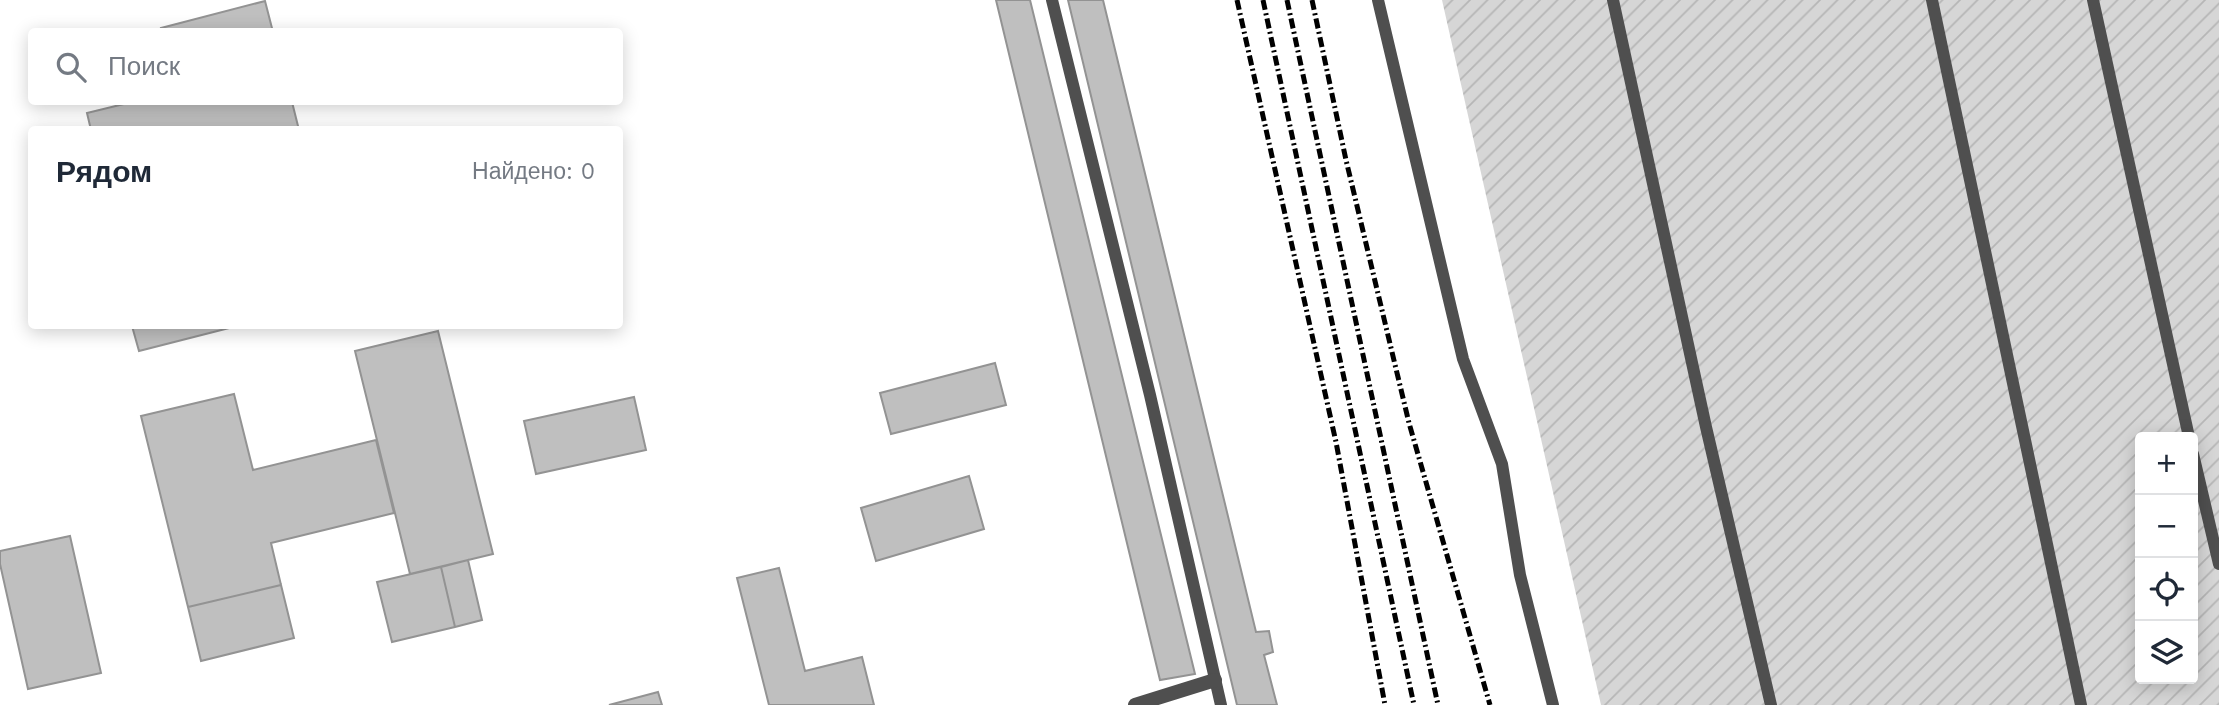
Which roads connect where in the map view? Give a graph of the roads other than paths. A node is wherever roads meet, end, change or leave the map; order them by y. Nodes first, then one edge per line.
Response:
1 (1052, 0) edge
2 (1378, 0) edge
3 (1613, 0) edge
4 (1932, 0) edge
5 (2093, 0) edge
6 (2188, 432) edge
7 (2198, 475) edge
8 (2219, 564) edge
9 (1215, 680) junction
10 (1135, 705) edge
11 (1221, 705) edge
12 (1553, 705) edge
13 (1771, 705) edge
14 (2081, 705) edge

1 - 9 lane
2 - 12 lane
3 - 13 lane
4 - 14 lane
5 - 6 lane
7 - 8 lane
9 - 10 street
9 - 11 lane

